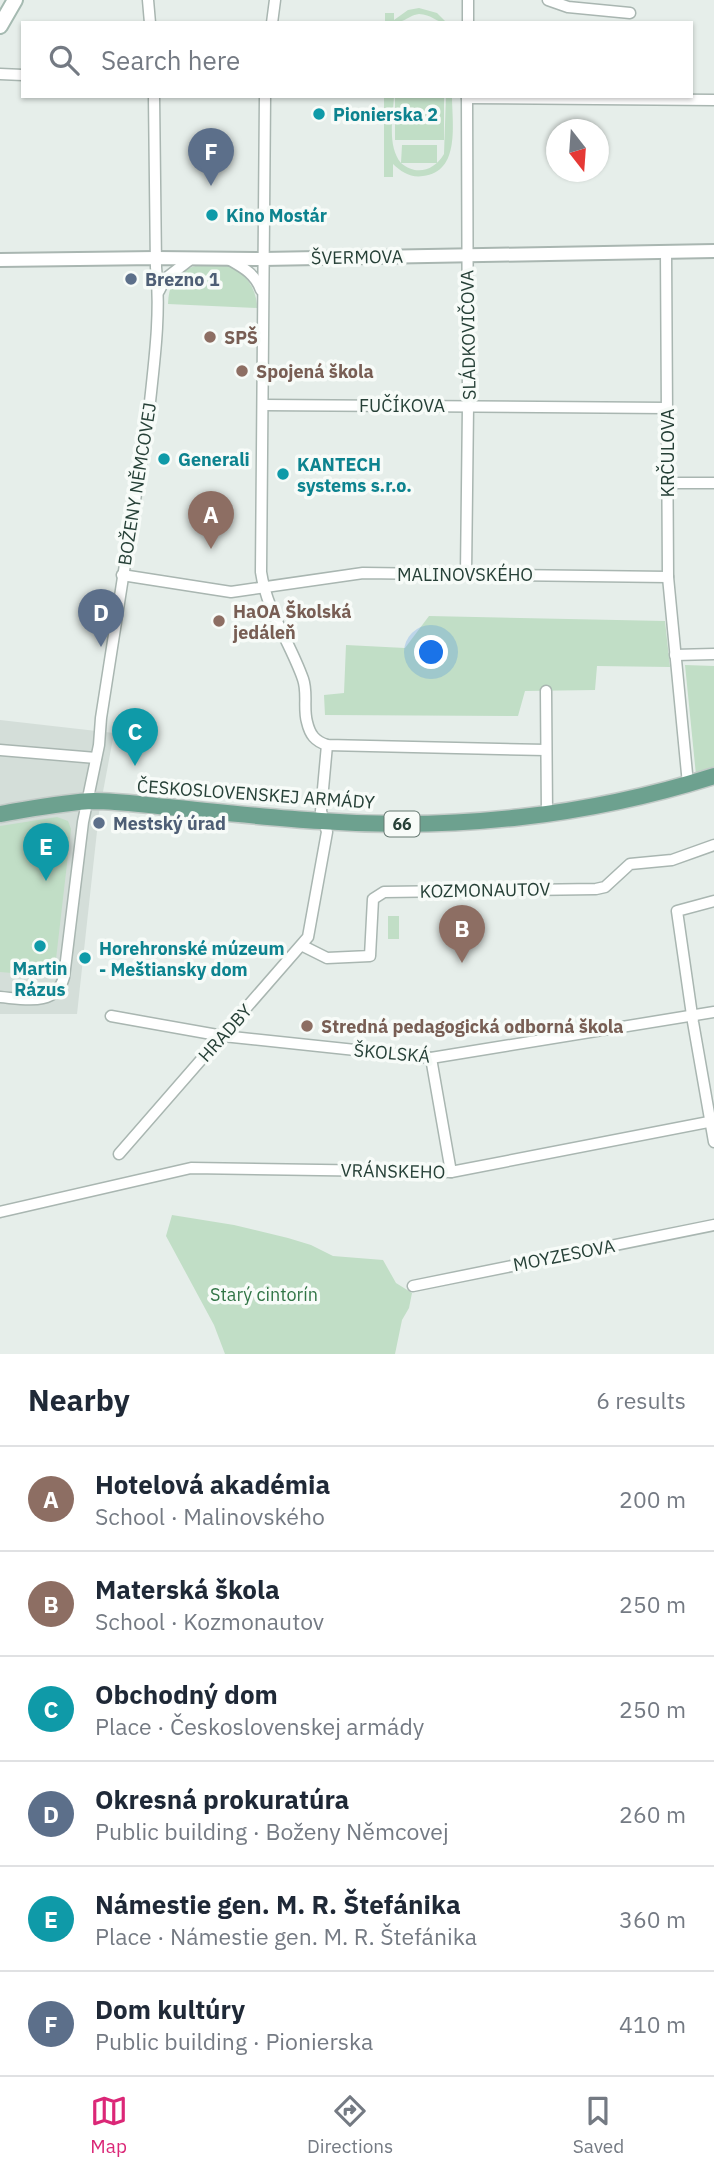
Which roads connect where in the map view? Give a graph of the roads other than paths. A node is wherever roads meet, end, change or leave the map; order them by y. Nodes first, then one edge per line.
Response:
1 (15, 0) edge
2 (148, 0) edge
3 (275, 0) edge
4 (468, 0) edge
5 (548, 0) edge
6 (630, 13) dead end
7 (150, 21) edge
8 (272, 21) edge
9 (468, 21) edge
10 (0, 26) edge
11 (0, 74) edge
12 (21, 75) edge
13 (154, 98) edge
14 (265, 98) edge
15 (467, 98) edge
16 (549, 98) edge
17 (714, 100) edge
18 (714, 251) edge
19 (666, 252) junction
20 (467, 255) junction
21 (193, 257) junction
22 (156, 258) junction
23 (228, 258) junction
24 (263, 259) junction
25 (0, 260) edge
26 (158, 291) junction
27 (263, 301) junction
28 (263, 405) junction
29 (468, 406) junction
30 (667, 408) junction
31 (667, 483) junction
32 (714, 483) edge
33 (466, 574) junction
34 (122, 575) junction
35 (668, 577) junction
36 (263, 587) junction
37 (675, 654) junction
38 (714, 654) edge
39 (545, 691) dead end
40 (327, 745) junction
41 (0, 750) edge
42 (546, 750) junction
43 (96, 758) junction
44 (714, 776) edge
45 (688, 784) junction
46 (87, 801) junction
47 (0, 814) edge
48 (547, 814) junction
49 (323, 821) junction
50 (714, 845) edge
51 (714, 901) edge
52 (303, 946) junction
53 (0, 998) edge
54 (714, 1012) edge
55 (692, 1015) junction
56 (111, 1016) dead end
57 (223, 1036) junction
58 (431, 1058) junction
59 (712, 1122) edge
60 (714, 1142) edge
61 (119, 1154) dead end
62 (451, 1172) junction
63 (0, 1212) edge
64 (714, 1225) edge
65 (413, 1286) dead end

1 - 10 main road
2 - 7 street
3 - 8 street
4 - 9 street
5 - 6 street
11 - 12 street
13 - 22 street, BOŽENY NĚMCOVEJ
14 - 24 street
15 - 20 street, SLÁDKOVIČOVA
16 - 17 street
18 - 19 street, ŠVERMOVA
19 - 20 street, ŠVERMOVA
19 - 30 street, KRČULOVA
20 - 24 street, ŠVERMOVA
20 - 29 street, SLÁDKOVIČOVA
21 - 22 street, ŠVERMOVA
21 - 23 street, ŠVERMOVA
21 - 26 street
22 - 25 street, ŠVERMOVA
22 - 26 street, BOŽENY NĚMCOVEJ
23 - 24 street, ŠVERMOVA
23 - 27 street
24 - 27 street
26 - 34 street, BOŽENY NĚMCOVEJ
27 - 28 street
28 - 29 street, FUČÍKOVA
28 - 36 street
29 - 30 street, FUČÍKOVA
29 - 33 street, SLÁDKOVIČOVA
30 - 31 street, KRČULOVA
31 - 32 street
31 - 35 street, KRČULOVA
33 - 35 street, MALINOVSKÉHO
33 - 36 street, MALINOVSKÉHO
34 - 36 street, MALINOVSKÉHO
34 - 43 street, BOŽENY NĚMCOVEJ
35 - 37 street, KRČULOVA
36 - 40 street
37 - 38 street
37 - 45 street, KRČULOVA
39 - 42 street
40 - 42 street
40 - 49 street, HRADBY
41 - 43 street
42 - 48 street
43 - 46 street, BOŽENY NĚMCOVEJ
44 - 45 main road, ČESKOSLOVENSKEJ ARMÁDY / 66
45 - 48 main road, ČESKOSLOVENSKEJ ARMÁDY / 66
46 - 47 main road, 66
46 - 49 main road, ČESKOSLOVENSKEJ ARMÁDY / 66
46 - 53 street, BOŽENY NĚMCOVEJ
48 - 49 main road, ČESKOSLOVENSKEJ ARMÁDY / 66
49 - 52 street, HRADBY
50 - 52 street, KOZMONAUTOV
51 - 55 street
52 - 57 street, HRADBY
54 - 55 street, ŠKOLSKÁ
55 - 58 street, ŠKOLSKÁ
55 - 59 street
56 - 57 street, ŠKOLSKÁ
57 - 58 street, ŠKOLSKÁ
57 - 61 street, HRADBY
58 - 62 street
59 - 60 street
59 - 62 street, VRÁNSKEHO
62 - 63 street, VRÁNSKEHO
64 - 65 street, MOYZESOVA

